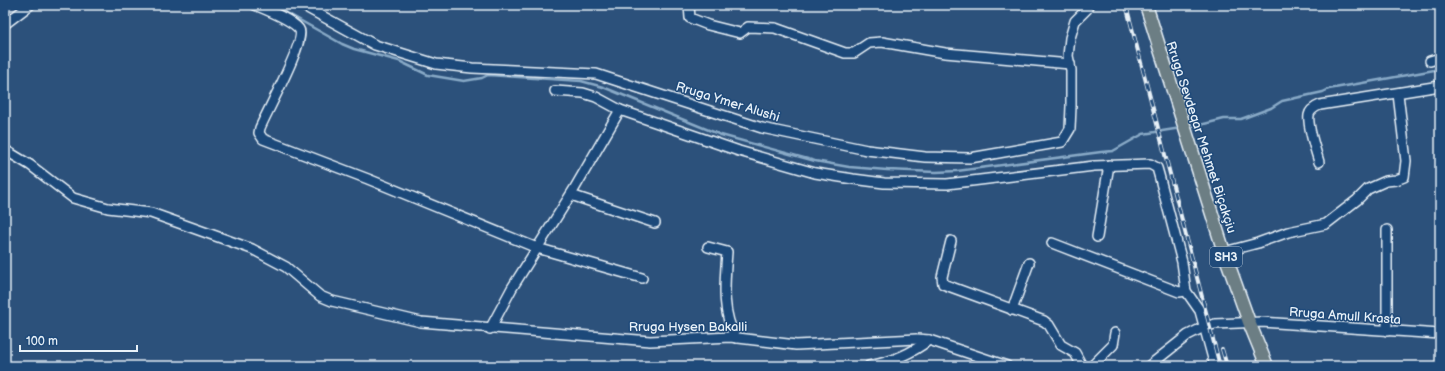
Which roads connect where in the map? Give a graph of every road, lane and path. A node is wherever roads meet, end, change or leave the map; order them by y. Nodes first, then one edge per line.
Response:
1 (30, 5) edge
2 (255, 5) edge
3 (302, 5) edge
4 (689, 5) edge
5 (1088, 5) edge
6 (1146, 5) edge
7 (5, 24) edge
8 (1440, 58) edge
9 (1430, 61) dead end
10 (1070, 64) junction
11 (1440, 86) edge
12 (555, 91) dead end
13 (1398, 94) junction
14 (620, 110) junction
15 (5, 150) edge
16 (1319, 162) dead end
17 (1109, 165) junction
18 (571, 195) junction
19 (655, 223) dead end
20 (1387, 230) dead end
21 (1097, 237) dead end
22 (951, 241) dead end
23 (1052, 243) dead end
24 (708, 247) dead end
25 (537, 248) junction
26 (1224, 252) junction
27 (1029, 263) dead end
28 (642, 278) dead end
29 (1186, 291) junction
30 (1012, 310) junction
31 (1249, 322) junction
32 (1204, 327) junction
33 (490, 329) junction
34 (1387, 331) junction
35 (1115, 333) dead end
36 (1440, 334) edge
37 (736, 338) junction
38 (929, 340) junction
39 (869, 366) edge
40 (1007, 366) edge
41 (1082, 366) edge
42 (1092, 366) edge
43 (1149, 366) edge
44 (1216, 366) edge
45 (1267, 366) edge

1 - 7 street
2 - 25 street
3 - 10 street, Rruga Ymer Alushi
4 - 10 street
5 - 10 street, Rruga Ymer Alushi
6 - 26 main road, Rruga Sevdeqar Mehmet Biçakçiu / SH3
8 - 9 street
11 - 13 street
12 - 14 street
13 - 16 street
13 - 26 street
14 - 17 street
14 - 18 street
15 - 33 street, Rruga Hysen Bakalli
17 - 21 street
17 - 29 street
18 - 19 street
18 - 25 street
20 - 34 street
22 - 30 street
23 - 29 street
24 - 37 street
25 - 28 street
25 - 33 street
26 - 31 main road, Rruga Sevdeqar Mehmet Biçakçiu / SH3
27 - 30 street
29 - 32 street
30 - 41 street
31 - 32 street
31 - 34 street, Rruga Amull Krasta
31 - 45 main road, Rruga Sevdeqar Mehmet Biçakçiu / SH3
32 - 43 street
32 - 44 street
33 - 37 street, Rruga Hysen Bakalli
34 - 36 street, Rruga Amull Krasta
35 - 42 street
37 - 38 street, Rruga Hysen Bakalli
38 - 39 street
38 - 40 street, Rruga Hysen Bakalli

